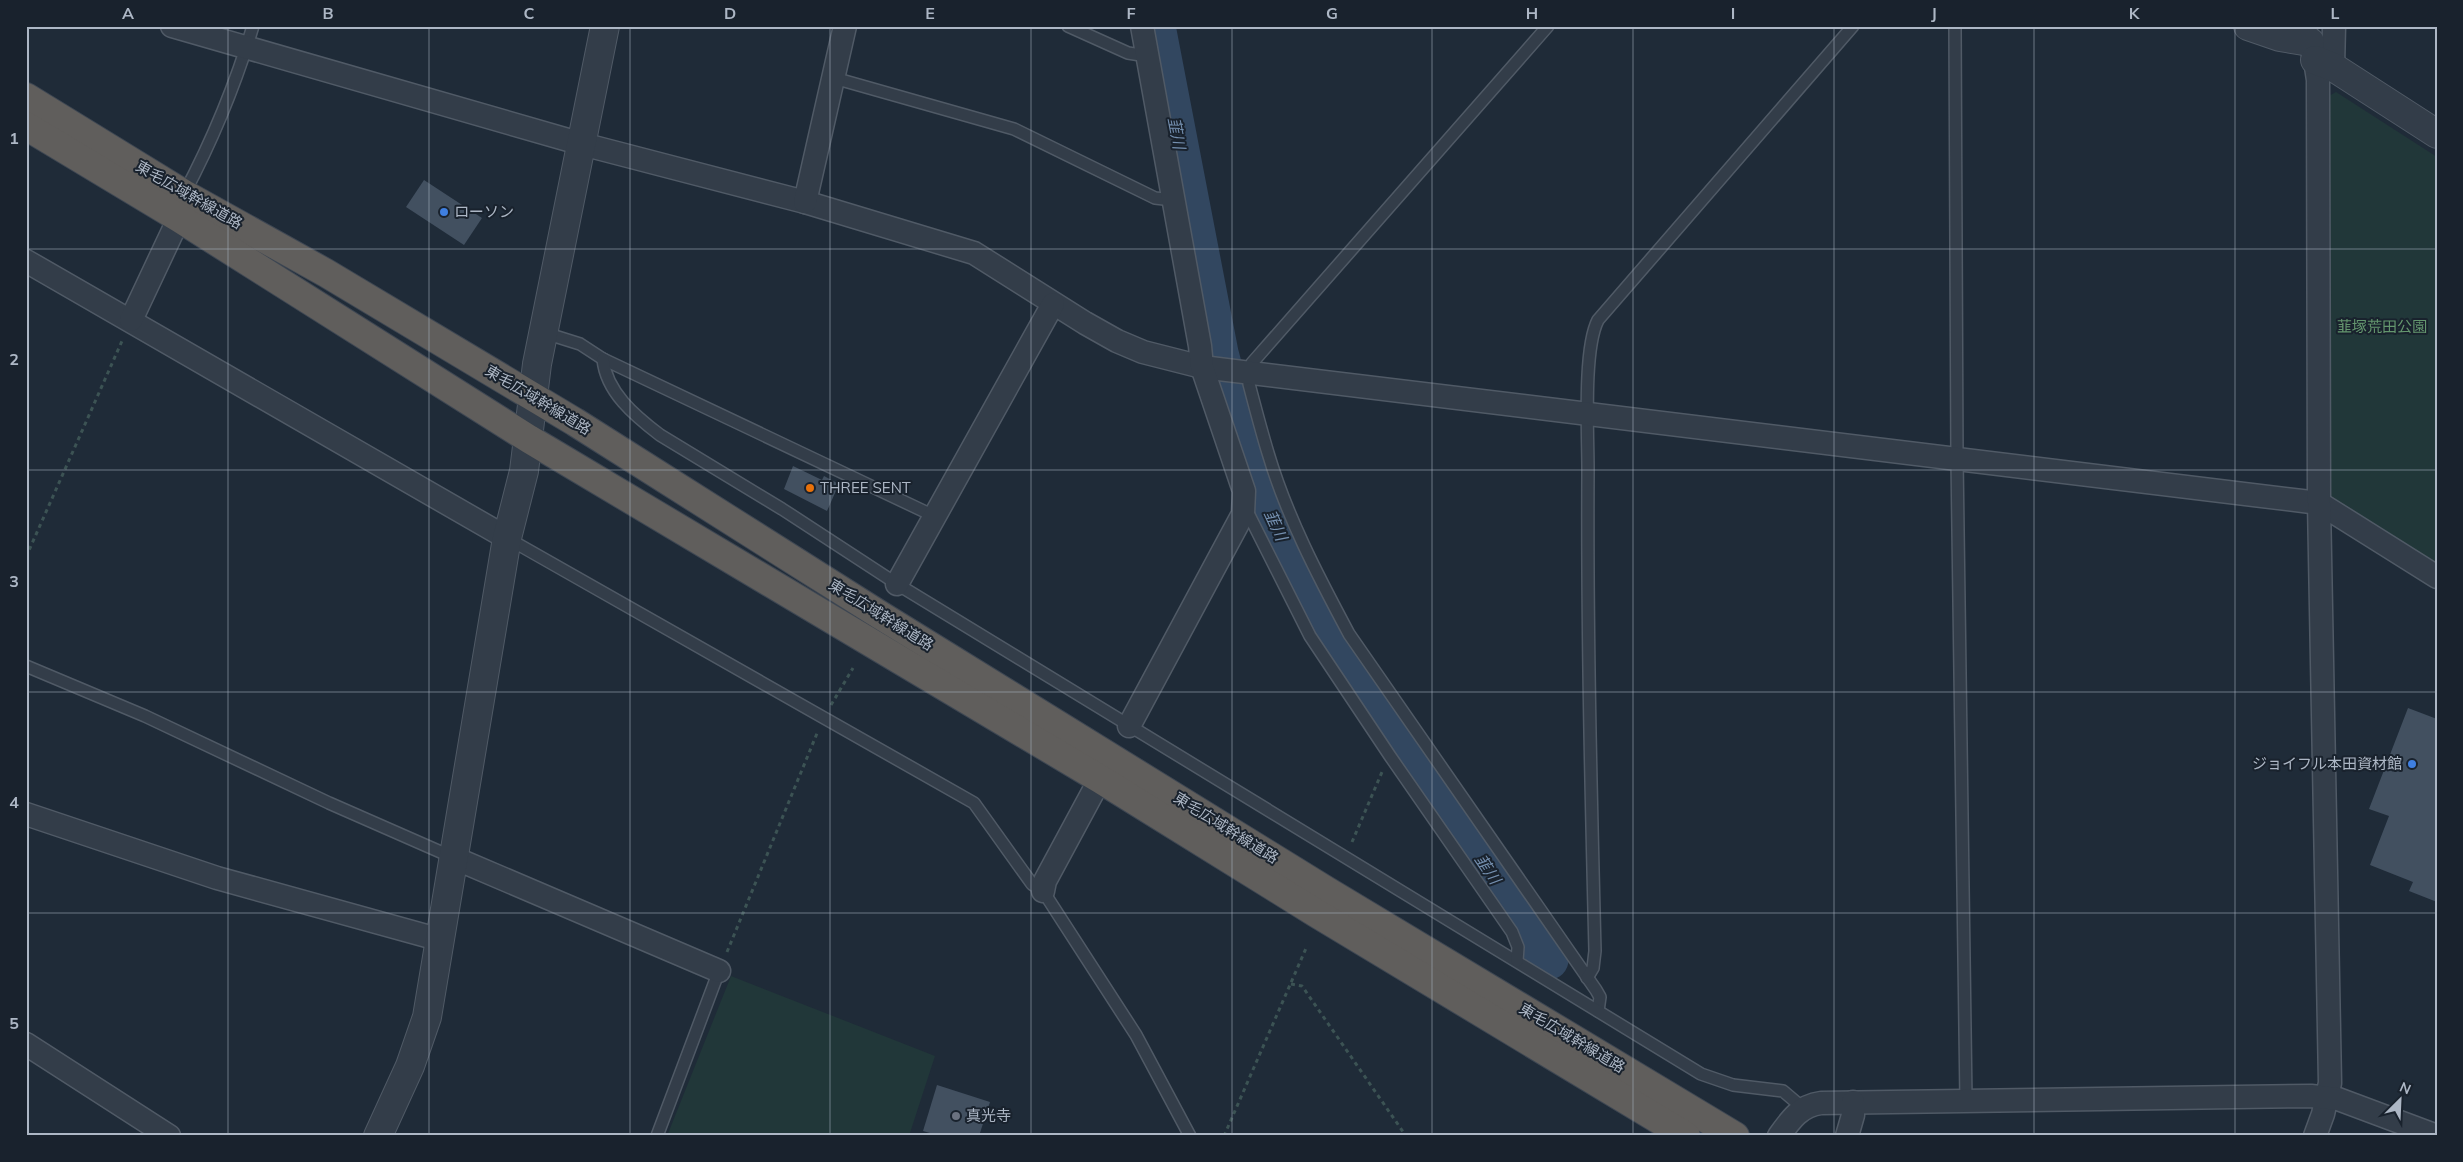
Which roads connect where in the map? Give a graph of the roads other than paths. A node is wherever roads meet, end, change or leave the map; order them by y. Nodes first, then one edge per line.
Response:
1 (172, 26) edge
2 (605, 26) edge
3 (845, 26) edge
4 (1068, 26) edge
5 (1142, 26) edge
6 (1548, 26) edge
7 (1853, 26) edge
8 (1955, 26) edge
9 (2248, 26) edge
10 (2334, 26) edge
11 (250, 37) edge
12 (2315, 49) edge
13 (1147, 56) junction
14 (834, 78) junction
15 (26, 97) edge
16 (26, 126) edge
17 (2437, 134) edge
18 (582, 144) junction
19 (1173, 200) junction
20 (805, 202) junction
21 (182, 206) junction
22 (26, 261) edge
23 (1053, 304) junction
24 (131, 320) junction
25 (545, 333) junction
26 (603, 359) junction
27 (1206, 367) junction
28 (1243, 372) junction
29 (533, 397) junction
30 (1588, 414) junction
31 (529, 438) junction
32 (1957, 459) junction
33 (2319, 503) junction
34 (1242, 514) junction
35 (934, 516) junction
36 (507, 538) junction
37 (2437, 577) edge
38 (897, 584) junction
39 (26, 666) edge
40 (1129, 726) junction
41 (1100, 778) junction
42 (26, 814) edge
43 (452, 857) junction
44 (1043, 891) junction
45 (441, 940) junction
46 (1516, 961) junction
47 (719, 971) joint
48 (1587, 978) junction
49 (1598, 1011) junction
50 (26, 1044) edge
51 (2327, 1097) junction
52 (1966, 1100) junction
53 (1853, 1102) junction
54 (1803, 1108) junction
55 (168, 1136) edge
56 (378, 1136) edge
57 (657, 1136) edge
58 (1190, 1136) edge
59 (1686, 1136) edge
60 (1735, 1136) edge
61 (1779, 1136) edge
62 (1847, 1136) edge
63 (2315, 1136) edge
64 (2437, 1136) edge

1 - 11 street
2 - 18 street
3 - 14 street
4 - 13 lane
5 - 13 street
6 - 28 lane
7 - 30 lane
8 - 32 lane
9 - 12 street
10 - 12 street
11 - 18 street
11 - 21 lane
12 - 17 street
12 - 33 street
13 - 19 street
14 - 19 lane
14 - 20 street
15 - 21 highway, 東毛広域幹線道路
16 - 21 highway, 東毛広域幹線道路
18 - 20 street
18 - 25 street
19 - 27 street
20 - 23 street
21 - 24 street
21 - 29 highway, 東毛広域幹線道路
21 - 31 highway, 東毛広域幹線道路
22 - 24 street
23 - 27 street
23 - 35 street
24 - 36 street
25 - 26 lane
25 - 29 street
26 - 35 lane
26 - 38 lane
27 - 28 street
27 - 34 street
28 - 30 street
28 - 48 lane
29 - 31 street
29 - 60 highway, 東毛広域幹線道路
30 - 32 street
30 - 48 lane
31 - 36 street
31 - 41 highway, 東毛広域幹線道路
32 - 33 street
32 - 52 lane
33 - 37 street
33 - 51 street
34 - 40 street
34 - 46 lane
35 - 38 street
36 - 43 street
36 - 44 lane
38 - 40 lane
39 - 43 lane
40 - 46 lane
41 - 44 street
41 - 59 highway, 東毛広域幹線道路
42 - 45 street
43 - 45 street
43 - 47 street
44 - 58 lane
45 - 56 street
46 - 49 lane
47 - 57 lane
48 - 49 lane
49 - 54 lane
50 - 55 street
51 - 52 street
51 - 63 street
51 - 64 street
52 - 53 street
53 - 54 street
53 - 62 street
54 - 61 street

